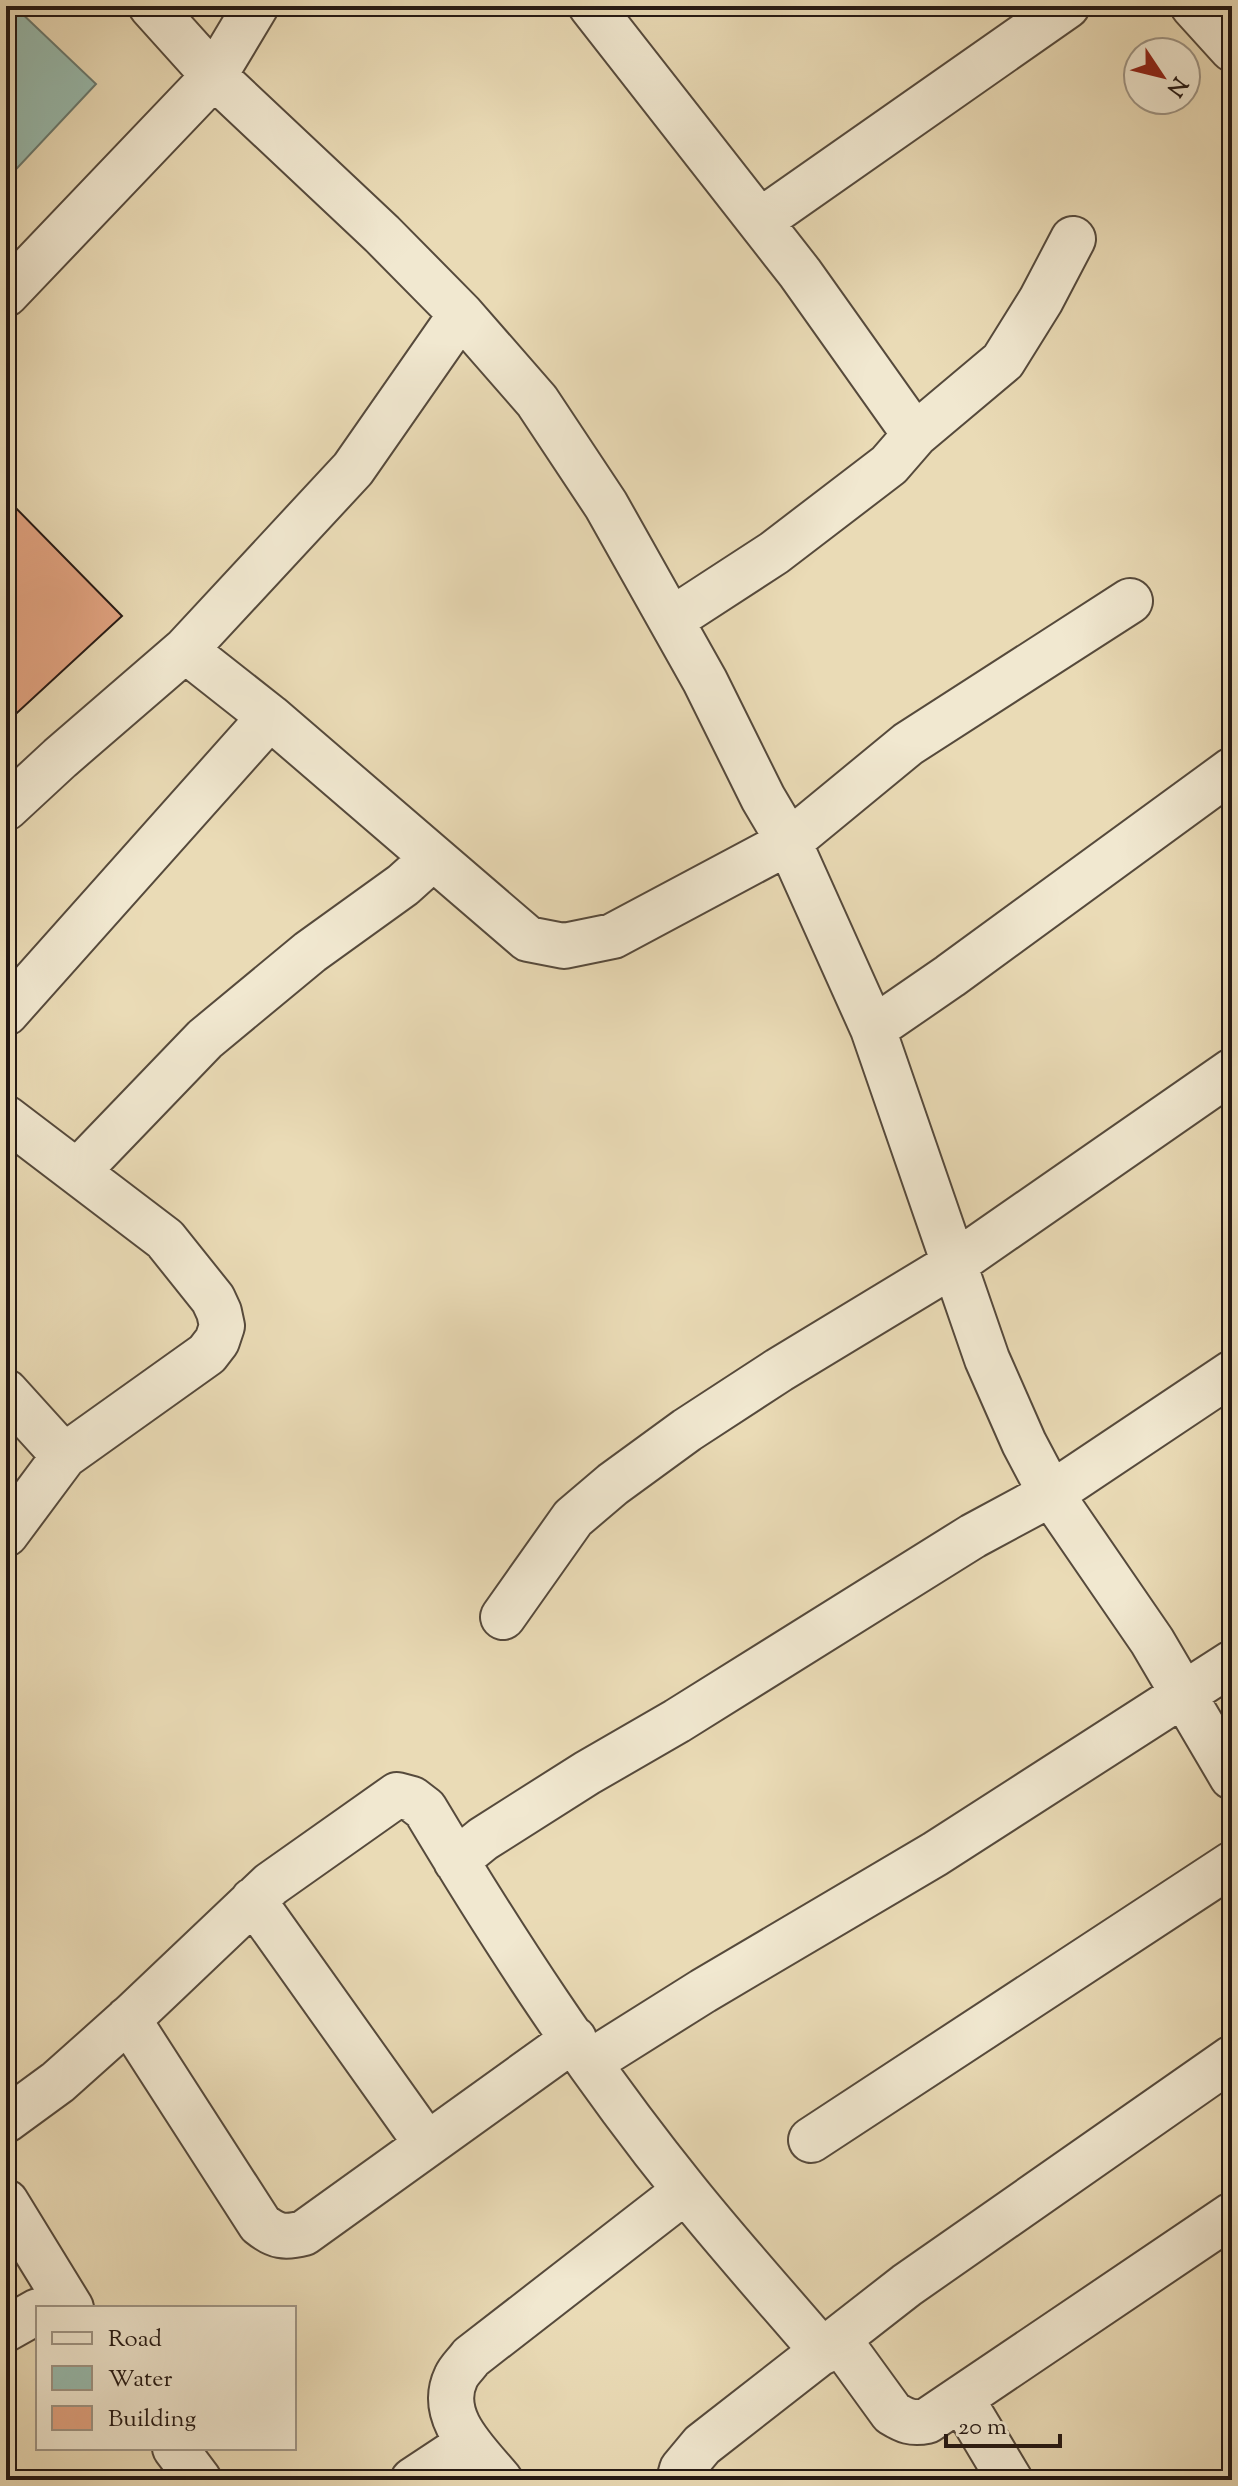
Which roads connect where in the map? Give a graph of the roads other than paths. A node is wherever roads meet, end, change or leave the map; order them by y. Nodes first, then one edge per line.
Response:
1 (151, 6) edge
2 (256, 6) edge
3 (591, 6) edge
4 (1067, 6) edge
5 (1193, 6) edge
6 (1232, 49) edge
7 (214, 76) junction
8 (760, 221) junction
9 (1073, 239) dead end
10 (6, 294) edge
11 (461, 314) junction
12 (915, 435) junction
13 (1130, 601) dead end
14 (671, 620) junction
15 (185, 650) junction
16 (270, 717) junction
17 (1232, 770) edge
18 (6, 808) edge
19 (789, 842) junction
20 (433, 858) junction
21 (6, 1013) edge
22 (873, 1029) junction
23 (1232, 1071) edge
24 (6, 1118) edge
25 (77, 1172) junction
26 (954, 1264) junction
27 (1232, 1373) edge
28 (6, 1392) edge
29 (64, 1456) junction
30 (1051, 1494) junction
31 (6, 1534) edge
32 (503, 1617) dead end
33 (1232, 1663) edge
34 (1185, 1695) junction
35 (1232, 1777) edge
36 (456, 1861) junction
37 (1232, 1864) edge
38 (253, 1900) junction
39 (128, 2019) junction
40 (582, 2051) junction
41 (1232, 2058) edge
42 (6, 2120) edge
43 (811, 2140) dead end
44 (426, 2143) junction
45 (685, 2191) junction
46 (6, 2202) edge
47 (1232, 2215) edge
48 (54, 2306) edge
49 (36, 2315) edge
50 (6, 2329) edge
51 (831, 2346) junction
52 (961, 2398) junction
53 (469, 2443) junction
54 (176, 2450) edge
55 (199, 2480) edge
56 (413, 2480) edge
57 (500, 2480) edge
58 (679, 2480) edge
59 (1010, 2480) edge

1 - 7 street
2 - 7 street
3 - 8 street
4 - 8 street
5 - 6 street
7 - 10 street
7 - 11 street
8 - 12 street
9 - 12 street
11 - 14 street
11 - 15 street
12 - 14 street
13 - 19 street
14 - 19 street
15 - 16 street
15 - 18 street
16 - 20 street
16 - 21 street
17 - 22 street
19 - 20 street
19 - 22 street
20 - 25 street
22 - 26 street
23 - 26 street
24 - 25 street
25 - 29 street
26 - 30 street
26 - 32 street
27 - 30 street
28 - 29 street
29 - 31 street
30 - 34 street
30 - 36 street
33 - 34 street
34 - 35 street
34 - 40 street
36 - 38 street
36 - 40 street
37 - 43 street
38 - 39 street
38 - 44 street
39 - 42 street
39 - 44 street
40 - 44 street
40 - 45 street
41 - 51 street
45 - 51 street
45 - 53 street
46 - 48 street
47 - 52 street
49 - 50 street
51 - 52 street
51 - 58 street
52 - 59 street
53 - 56 street
53 - 57 street
54 - 55 street

